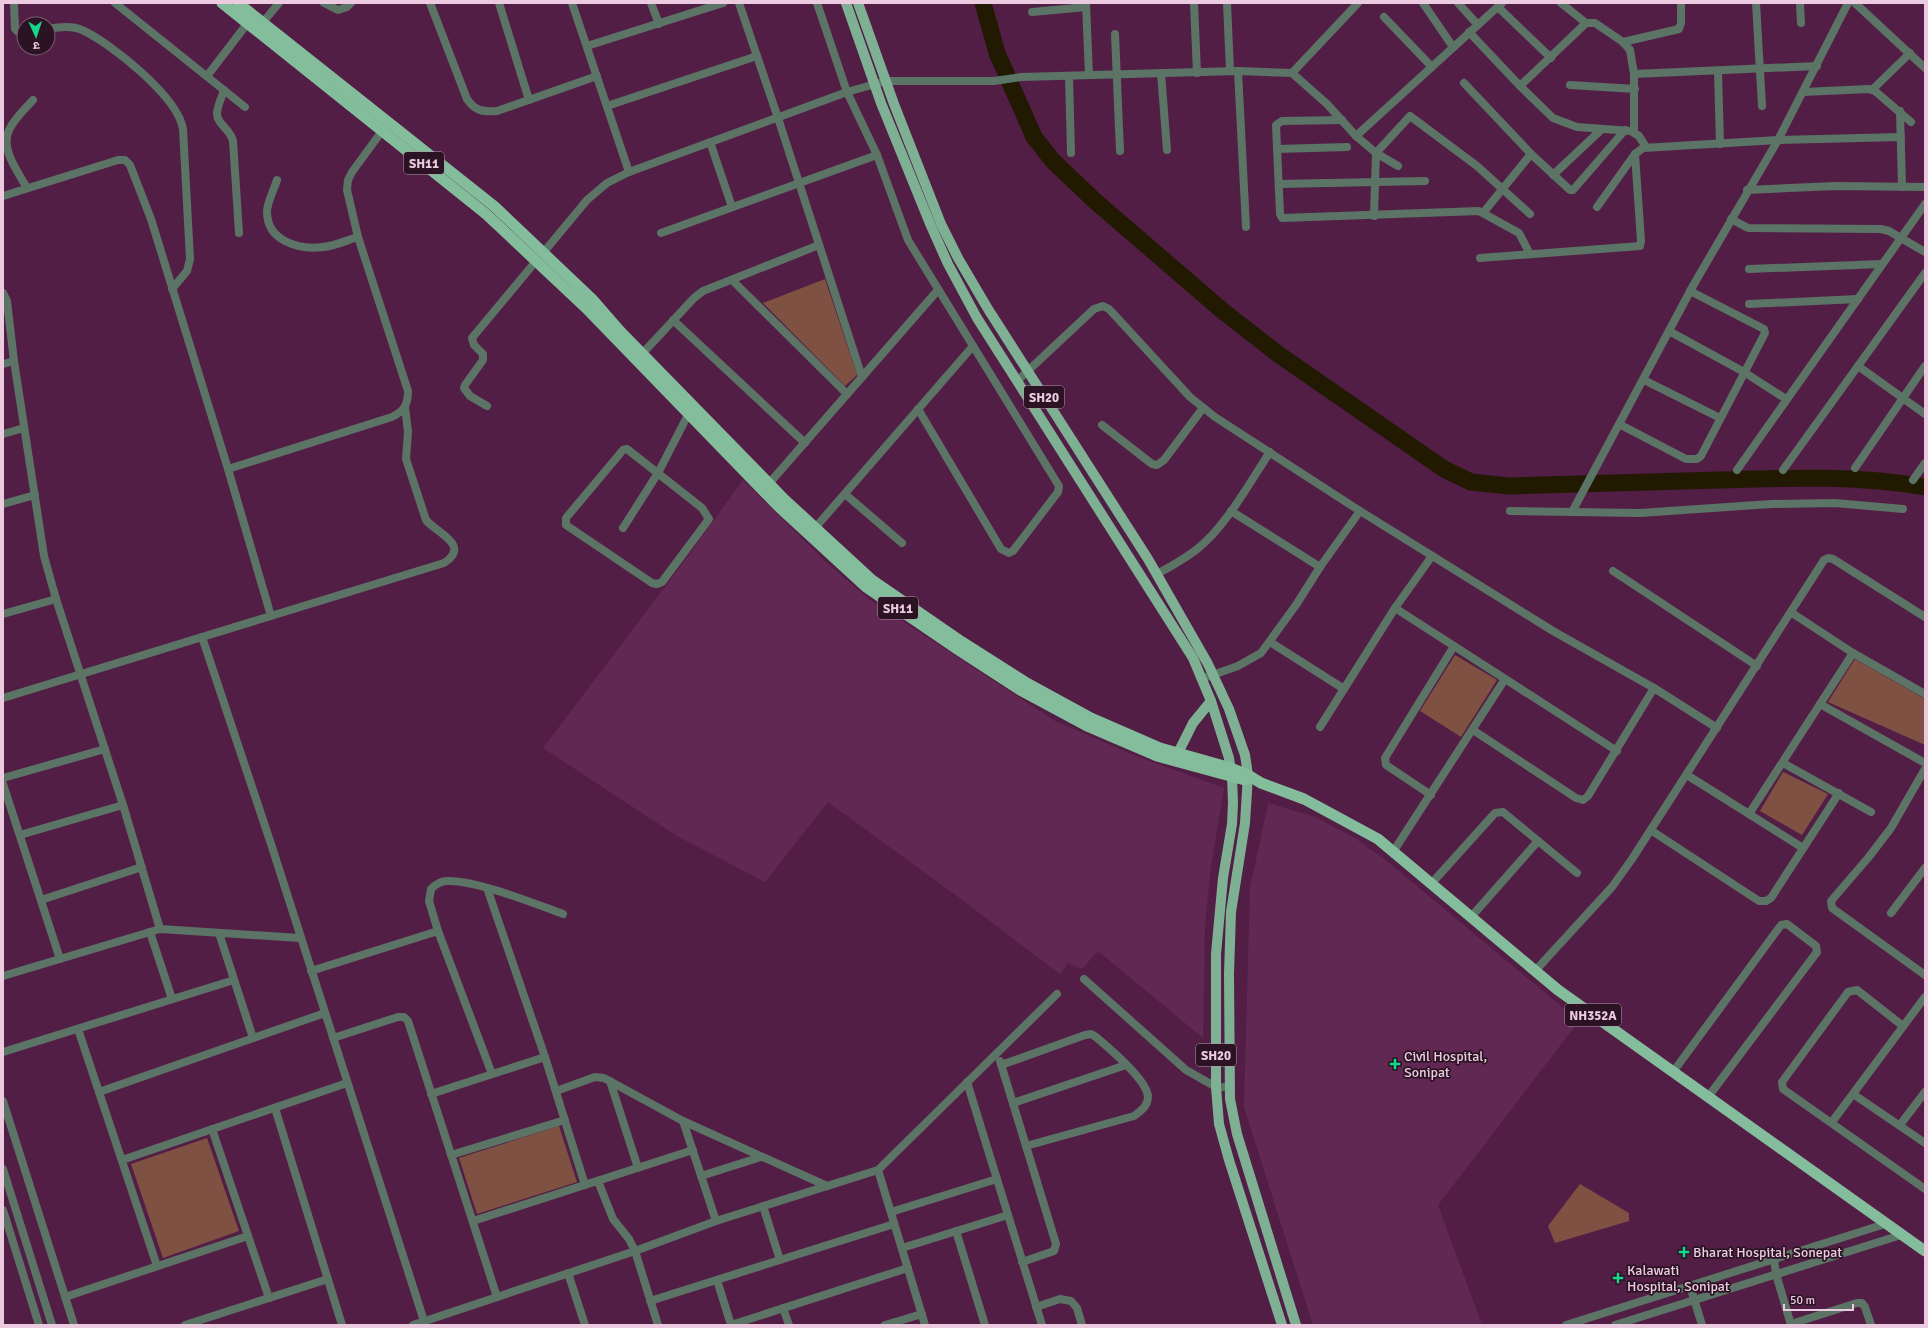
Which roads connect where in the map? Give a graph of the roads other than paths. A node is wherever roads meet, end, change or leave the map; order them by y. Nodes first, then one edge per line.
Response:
1 (14, 3) edge
2 (115, 3) edge
3 (222, 3) edge
4 (238, 3) edge
5 (280, 3) edge
6 (324, 3) edge
7 (351, 3) edge
8 (430, 3) edge
9 (499, 3) edge
10 (572, 3) edge
11 (651, 3) edge
12 (723, 3) edge
13 (739, 3) edge
14 (817, 3) edge
15 (846, 3) edge
16 (858, 3) edge
17 (1194, 3) edge
18 (1227, 3) edge
19 (1358, 3) edge
20 (1423, 3) edge
21 (1458, 3) edge
22 (1561, 3) edge
23 (1681, 3) edge
24 (1756, 3) edge
25 (1800, 3) edge
26 (1848, 3) edge
27 (1855, 3) edge
28 (1086, 5) edge
29 (1500, 5) edge
30 (1032, 12) dead end
31 (1384, 17) dead end
32 (250, 19) junction
33 (1586, 23) junction
34 (1802, 23) dead end
35 (658, 24) junction
36 (1478, 25) junction
37 (260, 26) junction
38 (56, 29) edge
39 (16, 30) edge
40 (1469, 32) junction
41 (1114, 34) dead end
42 (1623, 42) junction
43 (587, 46) junction
44 (1453, 47) junction
45 (1910, 53) junction
46 (756, 56) junction
47 (1550, 58) junction
48 (1816, 66) junction
49 (1432, 67) junction
50 (1760, 68) junction
51 (1925, 68) edge
52 (1234, 71) junction
53 (1197, 72) junction
54 (1718, 72) junction
55 (1161, 73) junction
56 (1292, 73) junction
57 (1116, 74) junction
58 (1634, 74) junction
59 (1089, 75) junction
60 (207, 76) junction
61 (597, 76) junction
62 (1069, 76) junction
63 (886, 80) junction
64 (1464, 83) dead end
65 (874, 84) junction
66 (1570, 85) dead end
67 (1520, 86) junction
68 (1635, 88) junction
69 (224, 90) junction
70 (1872, 90) junction
71 (847, 92) junction
72 (1803, 92) junction
73 (33, 100) dead end
74 (530, 100) junction
75 (607, 106) junction
76 (1762, 106) dead end
77 (245, 107) dead end
78 (1900, 111) junction
79 (778, 118) junction
80 (1342, 120) junction
81 (1911, 122) dead end
82 (386, 126) junction
83 (1602, 130) junction
84 (1625, 130) junction
85 (1634, 132) junction
86 (1356, 136) junction
87 (1901, 137) junction
88 (1778, 140) junction
89 (710, 142) junction
90 (1720, 144) junction
91 (1347, 147) dead end
92 (1646, 147) junction
93 (1277, 149) junction
94 (1167, 150) dead end
95 (1120, 151) dead end
96 (1071, 153) dead end
97 (1376, 153) junction
98 (1531, 154) junction
99 (1635, 154) junction
100 (877, 155) junction
101 (1398, 166) dead end
102 (629, 172) junction
103 (1554, 175) junction
104 (277, 180) dead end
105 (1425, 181) dead end
106 (1375, 183) junction
107 (1279, 184) junction
108 (799, 185) junction
109 (1902, 187) junction
110 (1925, 187) edge
111 (27, 188) junction
112 (1503, 188) junction
113 (1747, 190) junction
114 (3, 196) edge
115 (1925, 204) edge
116 (732, 207) junction
117 (1597, 207) dead end
118 (1483, 213) junction
119 (1530, 214) dead end
120 (1374, 216) junction
121 (1731, 219) junction
122 (1246, 227) dead end
123 (239, 233) dead end
124 (661, 233) dead end
125 (358, 236) junction
126 (1902, 238) junction
127 (819, 245) junction
128 (1925, 252) edge
129 (1530, 254) junction
130 (540, 257) junction
131 (1480, 258) dead end
132 (1882, 264) junction
133 (1749, 269) dead end
134 (1925, 273) edge
135 (732, 280) junction
136 (172, 289) junction
137 (938, 290) junction
138 (1690, 291) junction
139 (3, 293) edge
140 (1858, 299) junction
141 (1749, 304) dead end
142 (604, 320) junction
143 (673, 320) junction
144 (1669, 331) junction
145 (973, 346) junction
146 (642, 354) junction
147 (14, 361) junction
148 (3, 364) edge
149 (1858, 366) junction
150 (1925, 366) edge
151 (1027, 370) junction
152 (1744, 372) junction
153 (862, 376) junction
154 (1644, 380) junction
155 (1017, 381) junction
156 (847, 394) junction
157 (1902, 398) junction
158 (1786, 399) junction
159 (487, 406) dead end
160 (405, 407) junction
161 (1203, 408) junction
162 (918, 409) junction
163 (691, 410) junction
164 (1925, 414) edge
165 (1720, 418) junction
166 (1619, 424) junction
167 (1102, 425) dead end
168 (24, 428) junction
169 (3, 434) edge
170 (805, 443) junction
171 (1270, 452) junction
172 (1925, 463) edge
173 (1855, 468) dead end
174 (228, 469) junction
175 (1737, 470) dead end
176 (1784, 470) dead end
177 (658, 473) junction
178 (1913, 480) dead end
179 (766, 487) junction
180 (845, 494) junction
181 (36, 495) junction
182 (782, 503) junction
183 (3, 504) edge
184 (1903, 509) dead end
185 (1231, 511) junction
186 (1360, 511) junction
187 (1510, 511) dead end
188 (1572, 512) junction
189 (623, 528) dead end
190 (815, 528) junction
191 (902, 543) dead end
192 (1432, 556) junction
193 (1320, 567) junction
194 (1613, 571) dead end
195 (1157, 574) junction
196 (56, 599) junction
197 (1395, 608) junction
198 (1792, 613) junction
199 (3, 614) edge
200 (270, 616) junction
201 (1925, 617) edge
202 (202, 637) junction
203 (1270, 642) junction
204 (1454, 646) junction
205 (1853, 653) junction
206 (1757, 666) junction
207 (80, 674) junction
208 (1213, 674) junction
209 (1201, 679) junction
210 (1505, 679) junction
211 (1654, 688) junction
212 (1344, 689) junction
213 (1925, 694) edge
214 (3, 698) edge
215 (1211, 701) junction
216 (1820, 704) junction
217 (1320, 727) dead end
218 (1717, 728) junction
219 (1473, 730) junction
220 (105, 749) junction
221 (1617, 751) junction
222 (1178, 753) junction
223 (1925, 762) edge
224 (1782, 763) junction
225 (1925, 769) edge
226 (1231, 772) junction
227 (1687, 775) junction
228 (3, 778) edge
229 (1248, 778) junction
230 (3, 784) edge
231 (1839, 793) junction
232 (1431, 795) junction
233 (123, 805) junction
234 (1871, 812) dead end
235 (1750, 814) junction
236 (1652, 831) junction
237 (20, 835) junction
238 (1538, 841) junction
239 (1803, 848) junction
240 (1393, 852) junction
241 (142, 867) junction
242 (1925, 868) edge
243 (1577, 874) dead end
244 (1431, 884) junction
245 (487, 888) junction
246 (41, 900) junction
247 (1891, 913) dead end
248 (564, 914) dead end
249 (1471, 917) junction
250 (160, 929) junction
251 (438, 931) junction
252 (150, 932) junction
253 (219, 933) junction
254 (300, 938) junction
255 (60, 959) junction
256 (311, 971) junction
257 (1535, 971) junction
258 (1925, 975) edge
259 (3, 976) edge
260 (1084, 979) dead end
261 (234, 980) junction
262 (1057, 994) dead end
263 (1925, 997) edge
264 (172, 999) junction
265 (325, 1014) junction
266 (1903, 1026) junction
267 (78, 1029) junction
268 (253, 1038) junction
269 (333, 1038) junction
270 (3, 1052) edge
271 (997, 1053) junction
272 (545, 1057) junction
273 (1001, 1064) junction
274 (1126, 1065) junction
275 (1673, 1072) junction
276 (492, 1074) junction
277 (610, 1081) junction
278 (968, 1082) junction
279 (347, 1083) junction
280 (1216, 1087) junction
281 (1230, 1087) junction
282 (556, 1091) junction
283 (99, 1092) junction
284 (1925, 1092) edge
285 (431, 1094) junction
286 (1853, 1094) junction
287 (1708, 1097) junction
288 (3, 1101) edge
289 (1013, 1103) junction
290 (275, 1108) junction
291 (565, 1120) junction
292 (683, 1121) junction
293 (1832, 1122) junction
294 (1900, 1125) junction
295 (212, 1129) junction
296 (1925, 1143) edge
297 (1026, 1146) junction
298 (693, 1150) junction
299 (451, 1155) junction
300 (761, 1156) junction
301 (122, 1160) junction
302 (638, 1168) junction
303 (3, 1169) edge
304 (878, 1170) junction
305 (701, 1176) junction
306 (997, 1179) junction
307 (598, 1181) junction
308 (585, 1185) junction
309 (827, 1186) junction
310 (1925, 1189) edge
311 (763, 1206) junction
312 (3, 1210) edge
313 (891, 1212) junction
314 (1008, 1215) junction
315 (472, 1221) junction
316 (716, 1221) junction
317 (894, 1224) junction
318 (1885, 1224) junction
319 (956, 1231) junction
320 (1901, 1235) junction
321 (248, 1236) junction
322 (902, 1248) junction
323 (635, 1251) junction
324 (1925, 1251) edge
325 (1774, 1259) junction
326 (780, 1260) junction
327 (1022, 1262) junction
328 (158, 1266) junction
329 (908, 1268) junction
330 (568, 1273) junction
331 (1776, 1274) junction
332 (328, 1279) junction
333 (717, 1280) junction
334 (1690, 1286) junction
335 (65, 1297) junction
336 (497, 1297) junction
337 (269, 1298) junction
338 (1694, 1300) junction
339 (650, 1301) junction
340 (1036, 1307) junction
341 (783, 1308) junction
342 (922, 1314) junction
343 (424, 1321) junction
344 (1791, 1324) edge
345 (40, 1325) edge
346 (52, 1325) edge
347 (74, 1325) edge
348 (185, 1325) edge
349 (342, 1325) edge
350 (413, 1325) edge
351 (585, 1325) edge
352 (658, 1325) edge
353 (731, 1325) edge
354 (789, 1325) edge
355 (885, 1325) edge
356 (925, 1325) edge
357 (985, 1325) edge
358 (1042, 1325) edge
359 (1082, 1325) edge
360 (1282, 1325) edge
361 (1296, 1325) edge
362 (1566, 1325) edge
363 (1615, 1325) edge
364 (1702, 1325) edge
365 (1871, 1325) edge

1 - 39 street
2 - 60 street
3 - 32 highway, SH11
4 - 32 highway, SH11
5 - 37 street
6 - 7 street
8 - 74 street
9 - 74 street
10 - 43 street
11 - 35 street
12 - 35 street
13 - 46 street
14 - 71 street
15 - 65 main road, SH20
16 - 63 main road, SH20
17 - 53 street
18 - 52 street
19 - 56 street
20 - 44 street
21 - 36 street
22 - 33 street
23 - 42 street
24 - 50 street
25 - 34 street
26 - 48 street
27 - 45 street
28 - 30 street
28 - 59 street
29 - 36 street
29 - 47 street
31 - 49 street
32 - 37 highway, SH11
32 - 60 street
33 - 42 street
33 - 47 street
35 - 43 street
36 - 40 street
37 - 82 highway, SH11
38 - 136 street
40 - 44 street
40 - 67 street
41 - 57 street
42 - 58 street
43 - 61 street
44 - 49 street
45 - 51 street
45 - 70 street
46 - 75 street
46 - 79 street
47 - 67 street
48 - 50 street
48 - 72 street
49 - 86 street
50 - 54 street
50 - 76 street
52 - 53 street
52 - 56 street
52 - 122 street
53 - 55 street
54 - 58 street
54 - 90 street
55 - 57 street
55 - 94 street
56 - 80 street
57 - 59 street
57 - 95 street
58 - 68 street
59 - 62 street
60 - 69 street
61 - 74 street
61 - 75 street
62 - 63 street
62 - 96 street
63 - 65 street
63 - 151 main road, SH20
64 - 98 street
65 - 71 street
65 - 155 main road, SH20
66 - 68 street
67 - 83 street
68 - 85 street
69 - 77 street
69 - 123 street
70 - 72 street
70 - 78 street
71 - 79 street
71 - 100 street
72 - 88 street
73 - 111 street
75 - 102 street
78 - 81 street
78 - 87 street
79 - 89 street
79 - 108 street
80 - 86 street
80 - 93 street
82 - 125 street
82 - 130 highway, SH11
83 - 84 street
83 - 103 street
84 - 85 street
84 - 103 street
85 - 92 street
86 - 97 street
87 - 88 street
87 - 109 street
88 - 90 street
88 - 113 street
89 - 102 street
89 - 116 street
90 - 92 street
91 - 93 street
92 - 99 street
93 - 107 street
97 - 101 street
97 - 106 street
97 - 112 street
98 - 103 street
98 - 112 street
99 - 117 street
99 - 129 street
100 - 108 street
100 - 137 street
102 - 130 street
104 - 125 street
105 - 106 street
106 - 107 street
106 - 120 street
107 - 120 street
108 - 116 street
108 - 127 street
109 - 110 street
109 - 113 street
111 - 114 street
111 - 136 street
112 - 118 street
112 - 119 street
113 - 121 street
115 - 126 street
116 - 124 street
118 - 120 street
118 - 129 street
121 - 126 street
121 - 138 street
125 - 160 street
126 - 128 street
126 - 132 street
127 - 135 street
127 - 153 street
129 - 131 street
130 - 142 highway, SH11
130 - 159 street
132 - 133 street
132 - 140 street
134 - 149 street
135 - 143 street
135 - 156 street
136 - 174 street
137 - 145 street
137 - 153 street
138 - 144 street
138 - 152 street
139 - 147 street
140 - 141 street
140 - 158 street
142 - 146 highway, SH11
142 - 163 highway, SH11
143 - 146 street
143 - 170 street
144 - 152 street
144 - 154 street
145 - 162 street
145 - 162 street
146 - 163 highway, SH11
147 - 148 street
147 - 168 street
149 - 157 street
149 - 176 street
150 - 157 street
151 - 155 street
151 - 161 street
151 - 195 main road, SH20
152 - 158 street
152 - 165 street
153 - 156 street
154 - 165 street
154 - 166 street
155 - 209 main road, SH20
156 - 170 street
157 - 164 street
157 - 173 street
158 - 175 street
160 - 174 street
160 - 200 street
161 - 167 street
161 - 171 street
162 - 180 street
163 - 177 street
163 - 179 highway, SH11
165 - 166 street
166 - 188 street
168 - 169 street
168 - 181 street
170 - 179 street
171 - 185 street
171 - 186 street
172 - 178 street
174 - 200 street
177 - 177 street
177 - 189 street
179 - 182 highway, SH11
180 - 190 street
180 - 191 street
181 - 183 street
181 - 196 street
182 - 190 highway, SH11
182 - 226 highway, SH11
184 - 188 street
185 - 193 street
185 - 195 street
186 - 192 street
186 - 193 street
187 - 188 street
190 - 222 highway, SH11
192 - 197 street
192 - 211 street
193 - 203 street
194 - 206 street
195 - 208 main road, SH20
196 - 199 street
196 - 207 street
197 - 204 street
197 - 212 street
198 - 201 street
198 - 205 street
198 - 206 street
200 - 202 street
202 - 207 street
202 - 254 street
203 - 208 street
203 - 212 street
204 - 210 street
204 - 232 street
205 - 213 street
205 - 216 street
206 - 218 street
207 - 214 street
207 - 220 street
208 - 209 street
208 - 229 main road, SH20
209 - 215 main road, SH20
210 - 219 street
210 - 221 street
211 - 218 street
211 - 221 street
212 - 217 street
215 - 222 main road
215 - 226 main road, SH20
216 - 223 street
216 - 224 street
218 - 227 street
219 - 221 street
219 - 232 street
220 - 228 street
220 - 233 street
222 - 226 highway, SH11
224 - 231 street
224 - 235 street
225 - 258 street
226 - 229 highway, SH11
226 - 280 main road, SH20
227 - 235 street
227 - 236 street
229 - 240 highway, NH352A
229 - 281 main road, SH20
230 - 237 street
231 - 234 street
231 - 239 street
232 - 240 street
233 - 237 street
233 - 241 street
235 - 239 street
236 - 239 street
236 - 257 street
237 - 246 street
238 - 243 street
238 - 244 street
238 - 249 street
240 - 244 highway, NH352A
241 - 246 street
241 - 250 street
242 - 247 street
244 - 249 highway, NH352A
245 - 248 street
245 - 251 street
245 - 272 street
246 - 255 street
249 - 257 highway, NH352A
250 - 252 street
250 - 253 street
251 - 256 street
251 - 276 street
252 - 255 street
252 - 264 street
253 - 254 street
253 - 261 street
254 - 256 street
255 - 259 street
256 - 265 street
257 - 275 highway, NH352A
260 - 280 street
261 - 264 street
261 - 268 street
262 - 271 street
263 - 266 street
264 - 267 street
265 - 268 street
265 - 269 street
266 - 286 street
266 - 293 street
267 - 270 street
267 - 283 street
268 - 283 street
269 - 279 street
269 - 285 street
271 - 273 street
271 - 278 street
272 - 276 street
272 - 282 street
273 - 274 street
273 - 289 street
274 - 289 street
274 - 297 street
275 - 287 highway, NH352A
275 - 287 street
276 - 285 street
277 - 282 street
277 - 292 street
277 - 302 street
278 - 304 street
278 - 306 street
279 - 290 street
279 - 343 street
280 - 281 street
280 - 360 main road, SH20
281 - 361 main road, SH20
282 - 291 street
283 - 301 street
284 - 294 street
285 - 299 street
286 - 293 street
286 - 294 street
287 - 318 highway, NH352A
288 - 335 street
289 - 297 street
290 - 295 street
290 - 332 street
291 - 299 street
291 - 308 street
292 - 298 street
292 - 300 street
293 - 310 street
294 - 296 street
295 - 301 street
295 - 321 street
297 - 327 street
298 - 302 street
298 - 305 street
299 - 315 street
300 - 305 street
300 - 309 street
301 - 328 street
302 - 307 street
303 - 346 street
304 - 309 street
304 - 313 street
305 - 316 street
306 - 313 street
306 - 314 street
307 - 308 street
307 - 323 street
308 - 315 street
309 - 311 street
311 - 316 street
311 - 326 street
312 - 345 street
313 - 317 street
314 - 319 street
314 - 327 street
315 - 336 street
316 - 323 street
317 - 322 street
317 - 326 street
318 - 320 highway, NH352A
318 - 325 street
319 - 322 street
319 - 357 street
320 - 324 highway, NH352A
320 - 331 street
321 - 328 street
321 - 337 street
322 - 329 street
323 - 330 street
323 - 339 street
325 - 331 street
325 - 334 street
326 - 333 street
327 - 340 street
328 - 335 street
329 - 341 street
329 - 342 street
330 - 336 street
330 - 351 street
331 - 338 street
331 - 344 street
332 - 337 street
332 - 349 street
333 - 339 street
333 - 353 street
334 - 338 street
334 - 362 street
335 - 347 street
336 - 343 street
337 - 348 street
338 - 363 street
338 - 364 street
339 - 352 street
340 - 358 street
340 - 359 street
341 - 353 street
341 - 354 street
342 - 355 street
342 - 356 street
343 - 350 street
344 - 365 street

